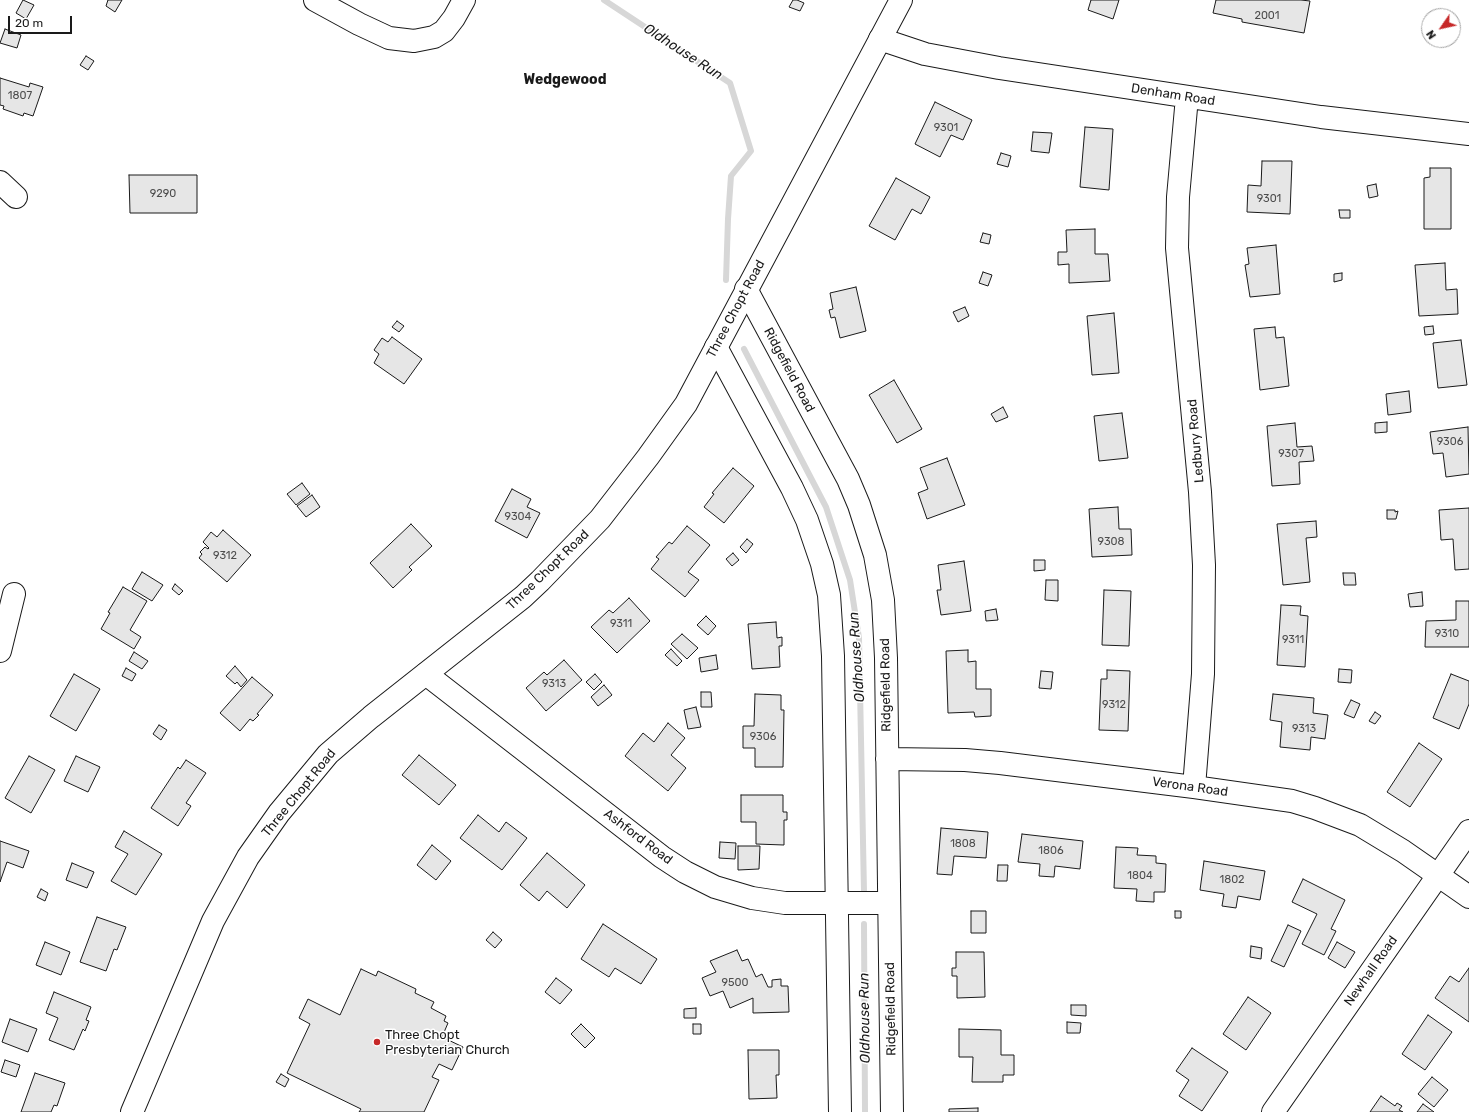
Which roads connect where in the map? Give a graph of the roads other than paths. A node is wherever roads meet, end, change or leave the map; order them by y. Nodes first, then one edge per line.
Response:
1 (315, 0) edge
2 (464, 0) edge
3 (901, 0) edge
4 (880, 39) junction
5 (1187, 97) junction
6 (1469, 134) edge
7 (0, 182) edge
8 (16, 198) dead end
9 (746, 290) junction
10 (716, 347) junction
11 (14, 594) dead end
12 (0, 651) edge
13 (426, 674) junction
14 (887, 759) junction
15 (1194, 787) junction
16 (1469, 831) edge
17 (1438, 875) junction
18 (1469, 897) edge
19 (837, 903) junction
20 (889, 903) junction
21 (132, 1112) edge
22 (840, 1112) edge
23 (892, 1112) edge
24 (1273, 1112) edge

1 - 2 street
3 - 4 street, Three Chopt Road
4 - 5 street, Denham Road
4 - 9 street, Three Chopt Road
5 - 6 street, Denham Road
5 - 15 street, Ledbury Road
7 - 8 street
9 - 10 street, Three Chopt Road
9 - 14 street, Ridgefield Road
10 - 13 street, Three Chopt Road
10 - 19 street
11 - 12 street
13 - 19 street, Ashford Road
13 - 21 street, Three Chopt Road
14 - 15 street, Verona Road
14 - 20 street, Ridgefield Road
15 - 17 street, Verona Road
16 - 17 street, Newhall Road
17 - 18 street, Verona Road
17 - 24 street, Newhall Road
19 - 20 street, Ashford Road
19 - 22 street
20 - 23 street, Ridgefield Road

